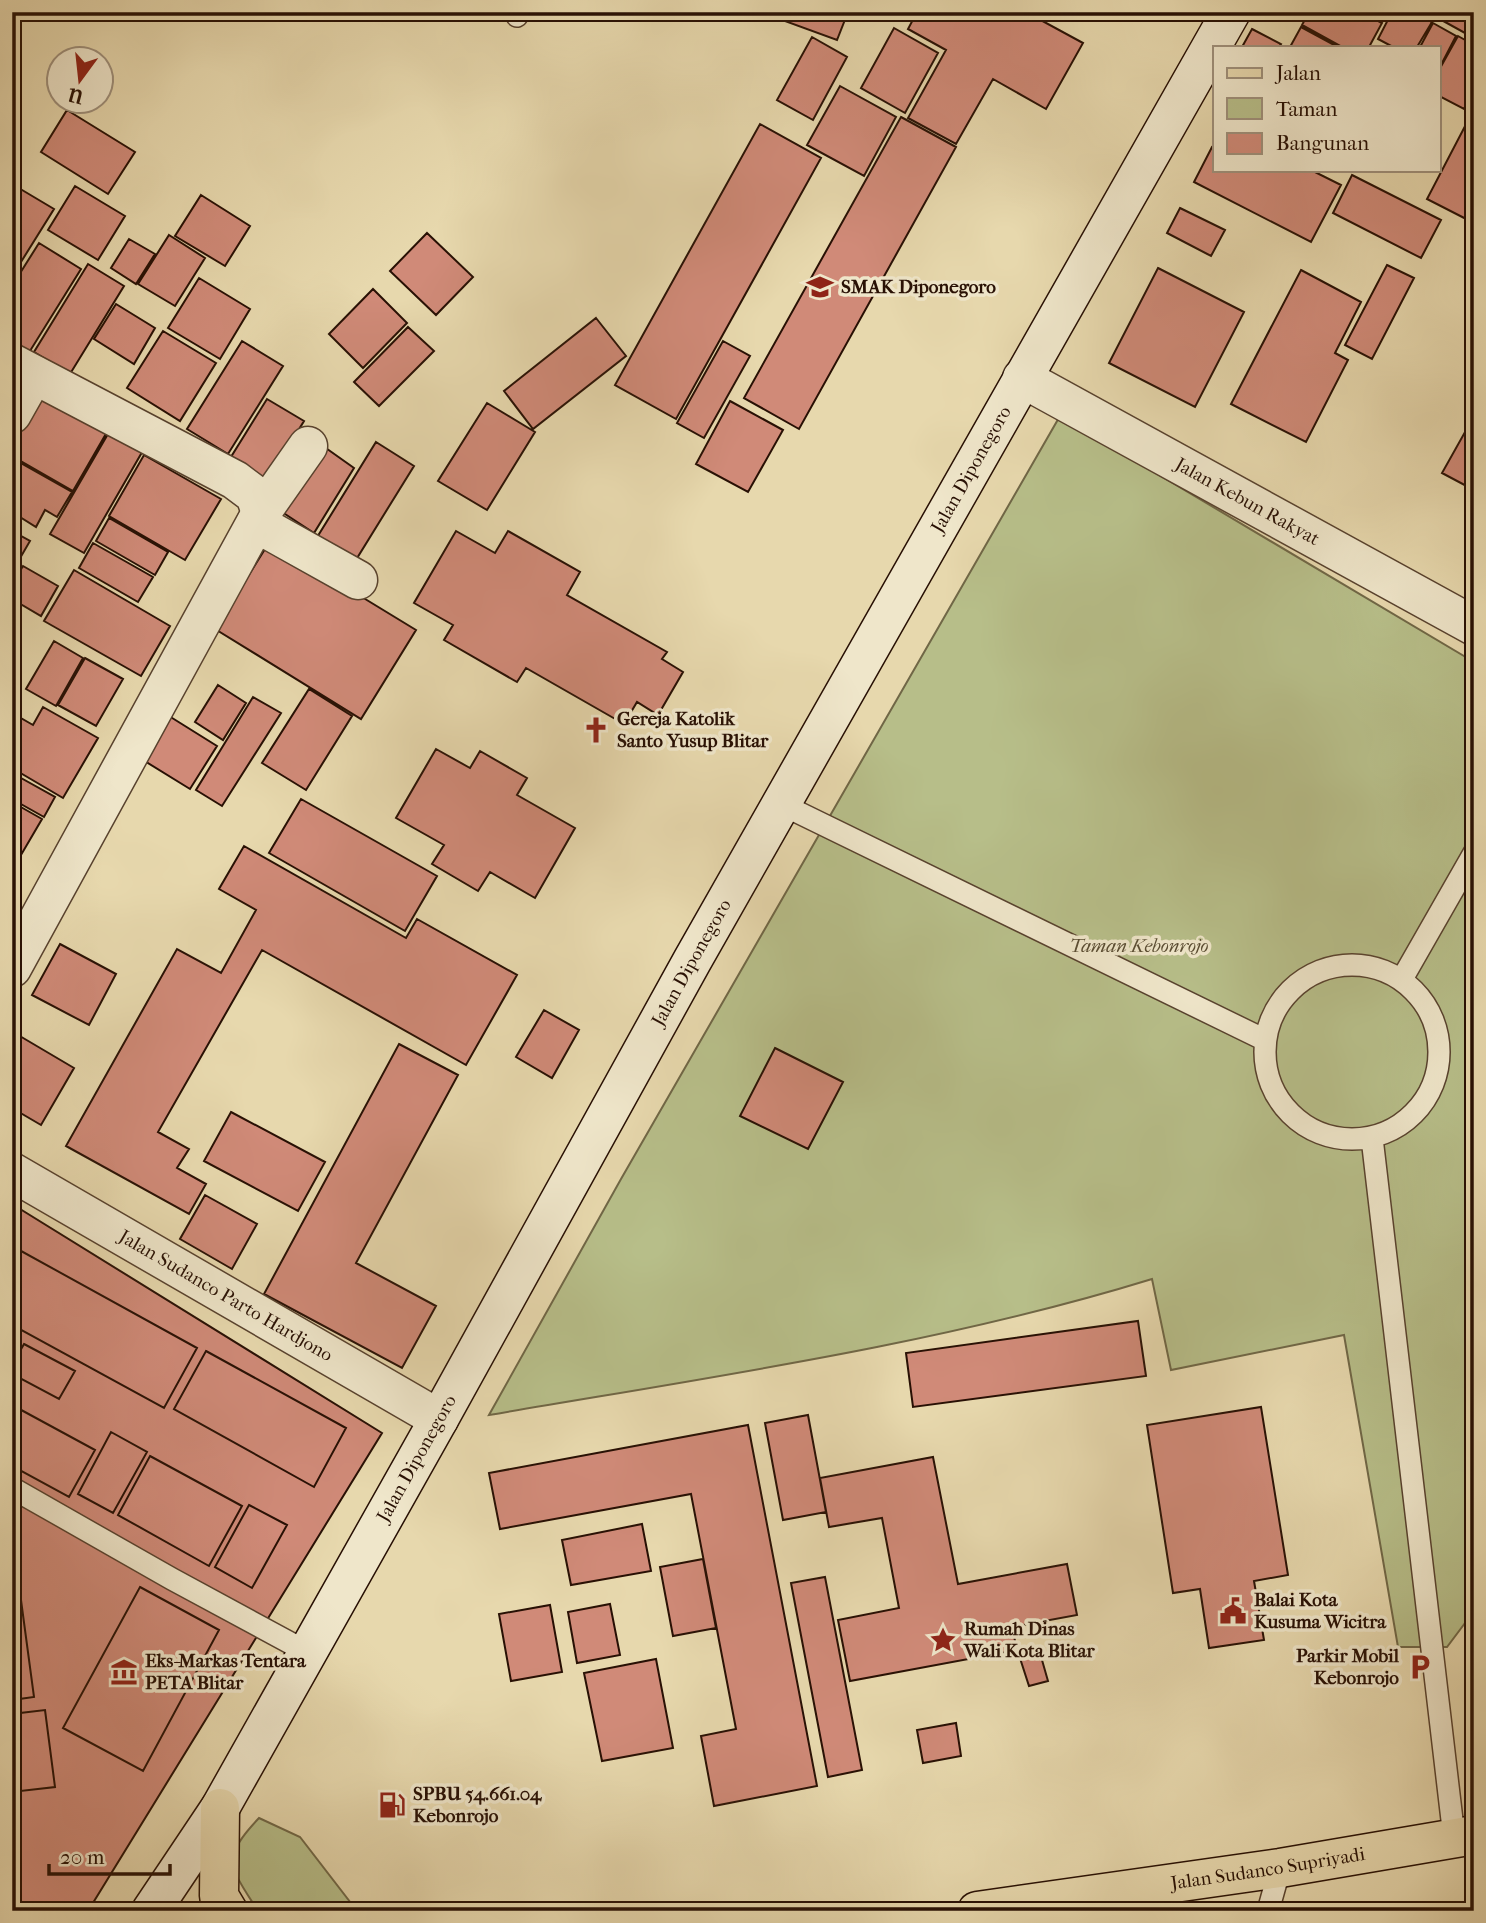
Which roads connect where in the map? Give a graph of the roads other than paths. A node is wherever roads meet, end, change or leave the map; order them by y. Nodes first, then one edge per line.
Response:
1 (1231, 12) edge
2 (23, 369) edge
3 (1021, 377) junction
4 (12, 414) edge
5 (308, 446) dead end
6 (258, 518) junction
7 (358, 580) dead end
8 (1474, 626) edge
9 (781, 804) junction
10 (1474, 853) edge
11 (12, 968) edge
12 (1402, 979) junction
13 (1265, 1040) junction
14 (1372, 1138) junction
15 (12, 1172) edge
16 (439, 1419) junction
17 (12, 1488) edge
18 (307, 1652) junction
19 (220, 1808) junction
20 (1464, 1836) edge
21 (1280, 1868) junction
22 (151, 1911) edge
23 (228, 1911) edge
24 (977, 1911) edge
25 (1268, 1911) edge

1 - 3 main road, Jalan Diponegoro
2 - 4 main road
2 - 6 main road
3 - 8 main road, Jalan Kebun Rakyat
3 - 9 main road, Jalan Diponegoro
5 - 6 main road
6 - 7 main road
6 - 11 main road
9 - 13 lane
9 - 16 main road, Jalan Diponegoro
10 - 12 lane
12 - 13 lane
12 - 14 lane
13 - 14 lane
14 - 20 lane
15 - 16 main road, Jalan Sudanco Parto Hardjono
16 - 18 main road, Jalan Diponegoro
17 - 18 lane
18 - 19 main road, Jalan Diponegoro
19 - 22 main road, Jalan Diponegoro
19 - 23 main road
20 - 21 main road, Jalan Sudanco Supriyadi
21 - 24 main road, Jalan Sudanco Supriyadi
21 - 25 lane

